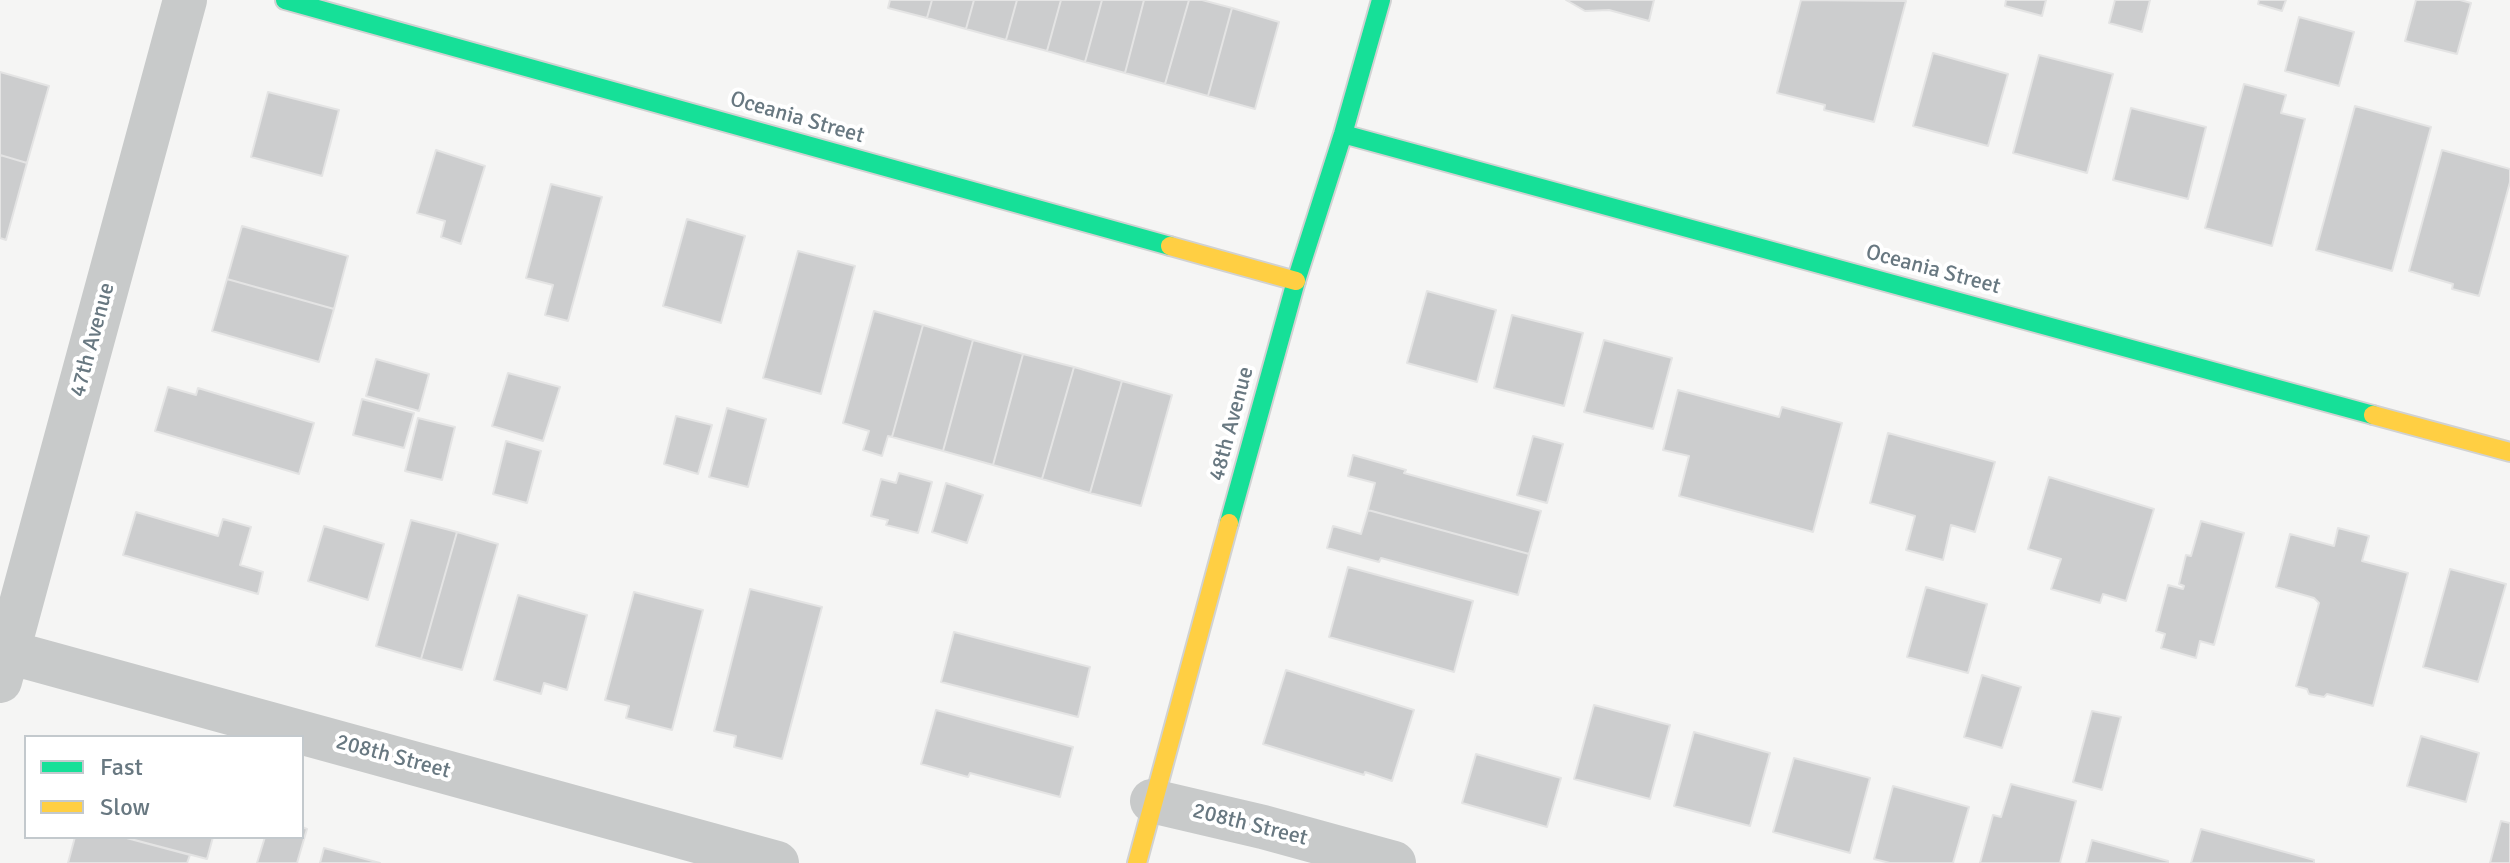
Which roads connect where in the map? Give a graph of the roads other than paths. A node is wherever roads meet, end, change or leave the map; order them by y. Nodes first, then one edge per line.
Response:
1 (185, 0) edge
2 (285, 0) edge
3 (1381, 0) edge
4 (1343, 134) junction
5 (1296, 281) junction
6 (2510, 452) edge
7 (4, 666) edge
8 (275, 735) edge
9 (304, 742) edge
10 (1152, 801) junction
11 (777, 863) edge
12 (1137, 863) edge
13 (1394, 863) edge

1 - 7 street, 47th Avenue
2 - 5 street, Oceania Street
3 - 4 street, 48th Avenue
4 - 5 street, 48th Avenue
4 - 6 street, Oceania Street
5 - 10 street, 48th Avenue
7 - 8 street, 208th Street
9 - 11 street, 208th Street
10 - 12 street, 48th Avenue
10 - 13 street, 208th Street

